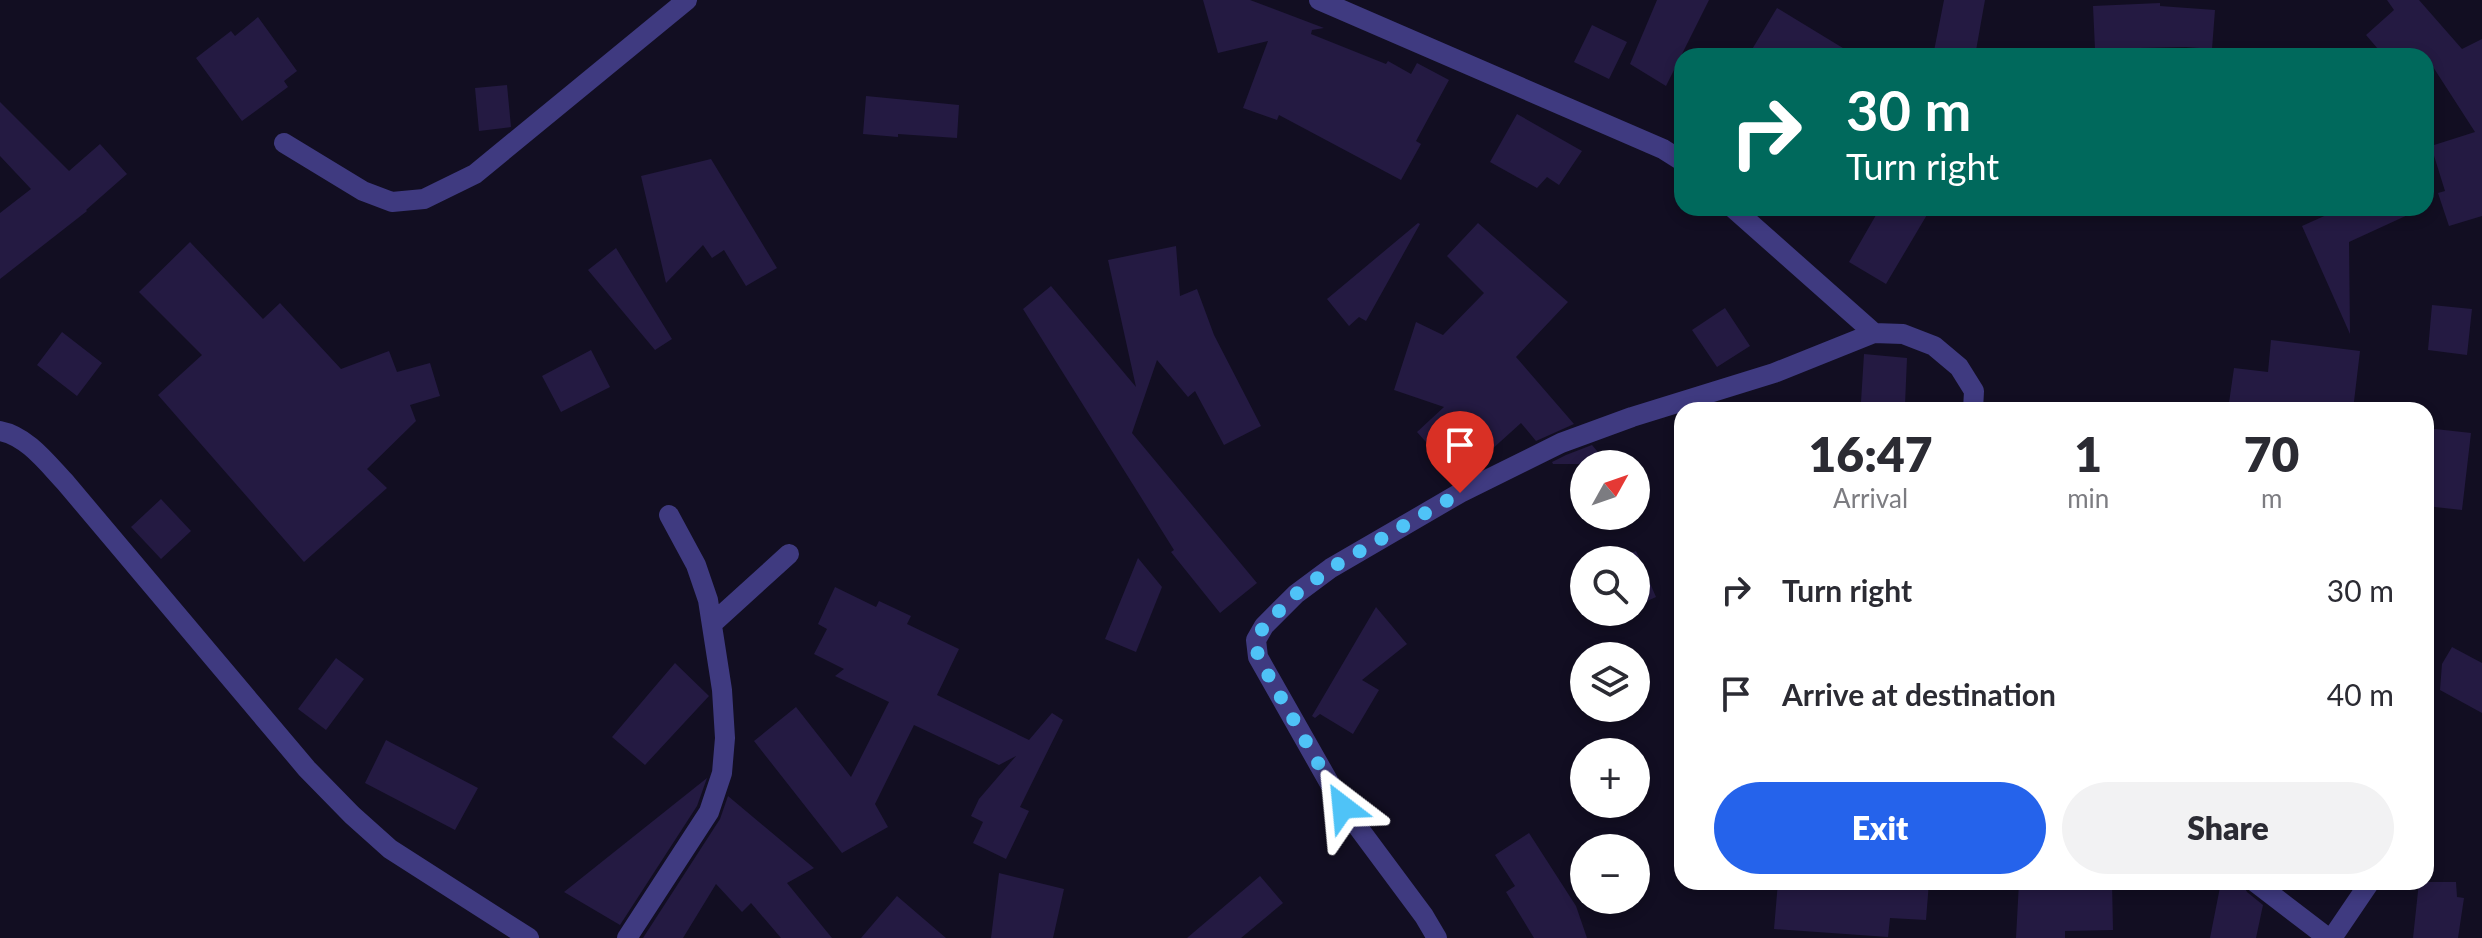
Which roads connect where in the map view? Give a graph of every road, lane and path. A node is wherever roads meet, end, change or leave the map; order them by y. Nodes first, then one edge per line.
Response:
1 (687, 0) edge
2 (1319, 0) edge
3 (284, 143) dead end
4 (1674, 156) edge
5 (1742, 216) edge
6 (1874, 333) junction
7 (1680, 402) edge
8 (1973, 402) edge
9 (1674, 404) edge
10 (0, 431) edge
11 (669, 515) dead end
12 (789, 554) dead end
13 (713, 623) junction
14 (2266, 890) edge
15 (2364, 890) edge
16 (529, 938) edge
17 (627, 938) edge
18 (1437, 938) edge
19 (2330, 938) edge

1 - 3 street
2 - 4 street
5 - 6 street
6 - 7 street
6 - 8 street
9 - 18 street
10 - 16 street
11 - 13 street
12 - 13 street
13 - 17 street
14 - 19 street
15 - 19 street

